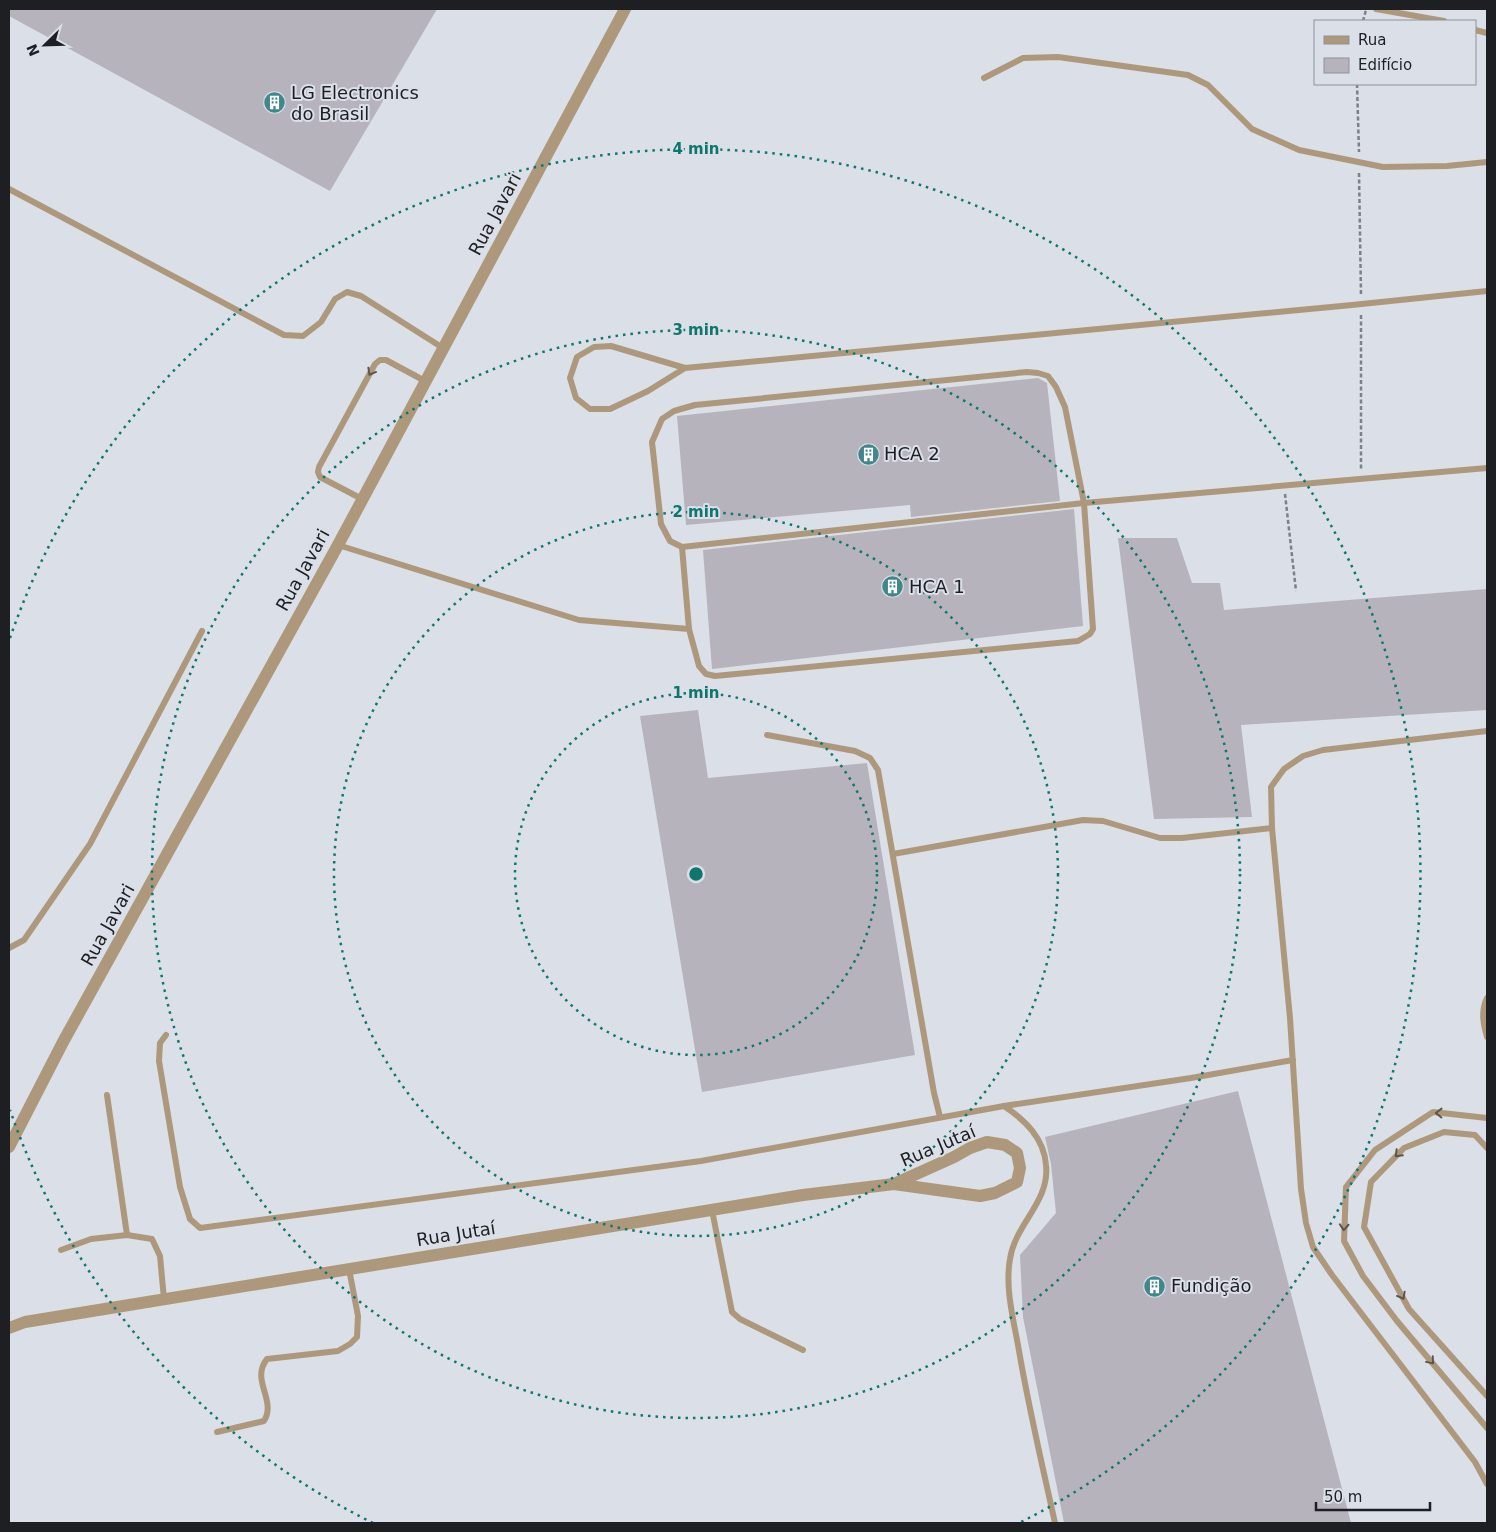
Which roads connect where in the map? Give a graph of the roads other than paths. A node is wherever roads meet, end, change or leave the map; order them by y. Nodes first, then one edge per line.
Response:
1 (625, 9) edge
2 (1376, 9) edge
3 (1438, 20) edge
4 (984, 78) dead end
5 (1487, 162) edge
6 (9, 189) edge
7 (1487, 291) edge
8 (443, 348) junction
9 (685, 368) junction
10 (425, 381) junction
11 (1487, 468) edge
12 (362, 499) junction
13 (1084, 503) junction
14 (338, 545) junction
15 (682, 547) junction
16 (689, 629) junction
17 (202, 631) dead end
18 (1487, 731) edge
19 (767, 735) dead end
20 (1272, 828) junction
21 (893, 854) junction
22 (9, 948) edge
23 (1487, 998) edge
24 (166, 1035) dead end
25 (1487, 1037) edge
26 (1292, 1060) junction
27 (107, 1095) dead end
28 (1004, 1106) junction
29 (940, 1117) junction
30 (1487, 1118) edge
31 (9, 1147) edge
32 (1487, 1148) edge
33 (894, 1184) junction
34 (712, 1210) junction
35 (127, 1235) junction
36 (61, 1250) dead end
37 (349, 1269) junction
38 (164, 1299) junction
39 (9, 1319) edge
40 (25, 1322) junction
41 (9, 1328) edge
42 (803, 1350) dead end
43 (1487, 1396) edge
44 (1487, 1428) edge
45 (217, 1432) dead end
46 (1487, 1484) edge
47 (1055, 1523) edge

1 - 8 street, Rua Javari
2 - 3 lane
4 - 5 lane
6 - 8 lane
7 - 9 lane
8 - 10 street, Rua Javari
9 - 9 lane
10 - 12 street, Rua Javari
10 -> 12 lane
11 - 13 lane
12 - 14 street, Rua Javari
13 - 15 lane
13 - 15 lane
13 - 16 lane
14 - 16 lane
14 - 31 street, Rua Javari
15 - 16 lane
17 - 22 lane
18 - 20 lane
19 - 21 lane
20 - 21 lane
20 - 26 lane
21 - 29 lane
23 - 25 lane
24 - 29 lane
26 - 28 lane
26 - 46 lane
27 - 35 lane
28 - 29 lane
28 - 47 lane
30 -> 44 lane
32 -> 43 lane
33 - 33 street, Rua Jutaí
33 - 34 street, Rua Jutaí
34 - 37 street, Rua Jutaí
34 - 42 lane
35 - 36 lane
35 - 38 lane
37 - 38 street, Rua Jutaí
37 - 45 lane
38 - 40 street, Rua Jutaí
39 - 40 street, Rua Jutaí
40 - 41 street, Rua Jutaí

